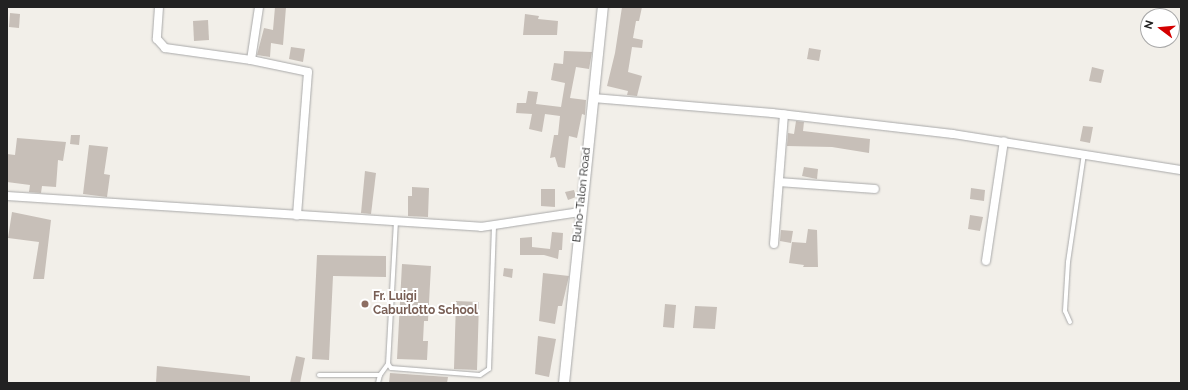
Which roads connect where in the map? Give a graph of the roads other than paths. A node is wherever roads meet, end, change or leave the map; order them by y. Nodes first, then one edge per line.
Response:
1 (159, 7) edge
2 (259, 7) edge
3 (603, 7) edge
4 (251, 60) junction
5 (593, 98) junction
6 (784, 114) junction
7 (1004, 141) junction
8 (1084, 153) junction
9 (1181, 170) edge
10 (779, 182) junction
11 (875, 189) dead end
12 (7, 196) edge
13 (580, 212) junction
14 (297, 216) junction
15 (396, 222) junction
16 (494, 226) junction
17 (774, 244) dead end
18 (986, 261) dead end
19 (1070, 322) dead end
20 (388, 364) junction
21 (380, 374) junction
22 (319, 375) dead end
23 (378, 383) edge
24 (564, 383) edge

1 - 4 street
2 - 4 street
3 - 5 street, Buho-Talon Road
4 - 14 street
5 - 6 street
5 - 13 street, Buho-Talon Road
6 - 7 street
6 - 10 street
7 - 8 street
7 - 18 street
8 - 9 street
8 - 19 lane
10 - 11 street
10 - 17 street
12 - 14 street
13 - 16 street
13 - 24 street, Buho-Talon Road
14 - 15 street
15 - 16 street
15 - 20 lane
16 - 20 lane
20 - 21 lane
21 - 22 lane
21 - 23 lane

